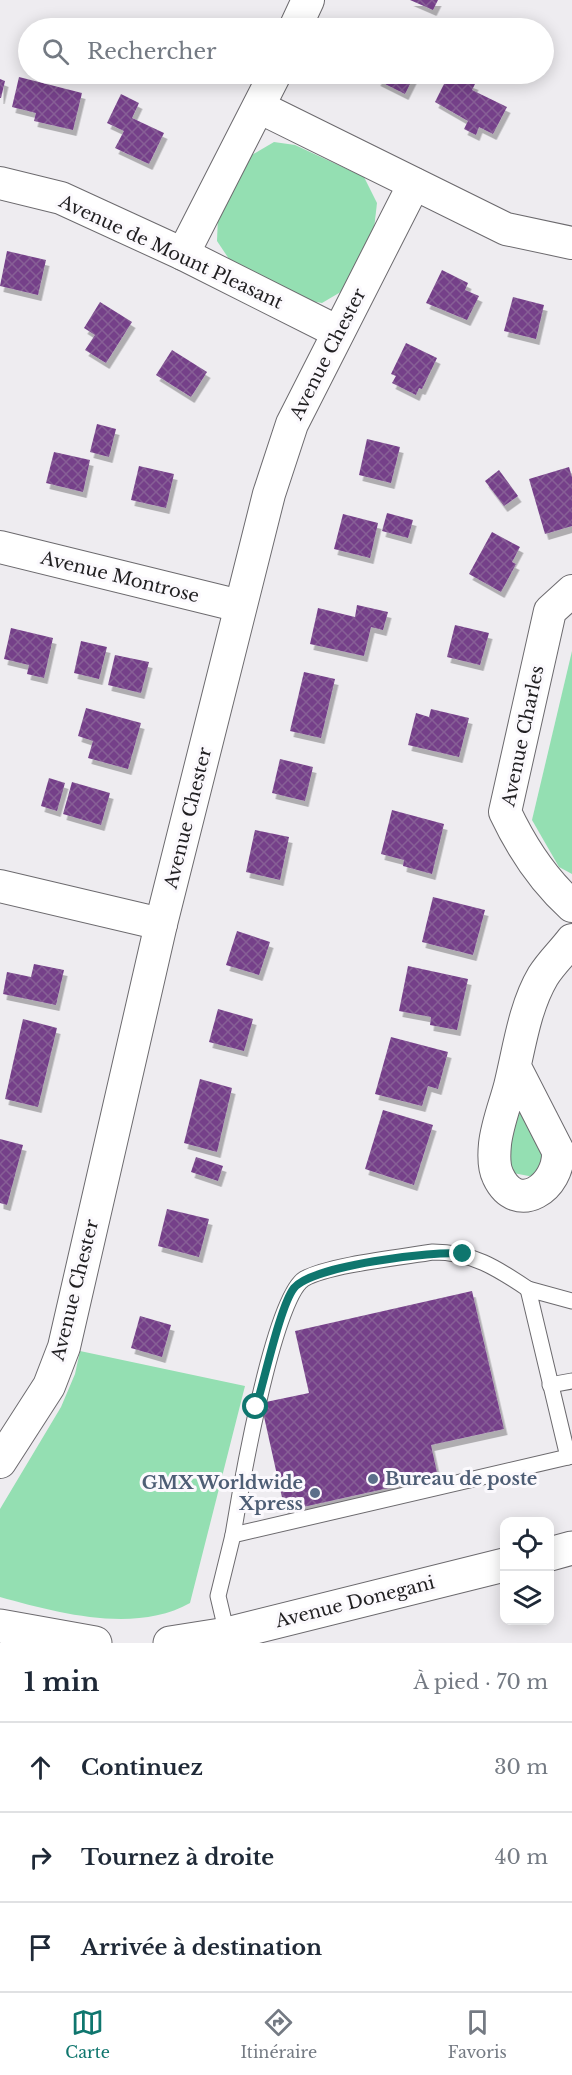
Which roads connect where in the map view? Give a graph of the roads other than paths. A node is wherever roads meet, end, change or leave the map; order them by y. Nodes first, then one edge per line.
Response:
1 (308, 0) edge
2 (300, 18) edge
3 (269, 84) edge
4 (259, 107) junction
5 (0, 183) edge
6 (414, 184) junction
7 (572, 243) edge
8 (183, 254) junction
9 (338, 332) junction
10 (0, 548) edge
11 (572, 591) edge
12 (240, 606) junction
13 (0, 886) edge
14 (572, 906) edge
15 (161, 924) junction
16 (572, 940) edge
17 (515, 1066) dead end
18 (528, 1289) junction
19 (572, 1301) edge
20 (572, 1382) edge
21 (550, 1385) junction
22 (570, 1457) edge
23 (0, 1462) edge
24 (233, 1535) junction
25 (572, 1548) edge
26 (554, 1553) edge
27 (500, 1566) edge
28 (0, 1626) edge
29 (227, 1634) junction
30 (94, 1643) edge
31 (170, 1643) edge

1 - 2 street
3 - 4 street
4 - 6 street
4 - 8 street
5 - 8 street, Avenue de Mount Pleasant
6 - 7 street
6 - 9 street, Avenue Chester
8 - 9 street, Avenue de Mount Pleasant
9 - 12 street, Avenue Chester
10 - 12 street, Avenue Montrose
11 - 14 street, Avenue Charles
12 - 15 street, Avenue Chester
13 - 15 street
15 - 23 street, Avenue Chester
16 - 17 street
18 - 19 lane
18 - 21 lane
18 - 24 lane
20 - 21 lane
21 - 22 lane
22 - 24 lane
24 - 29 lane
25 - 26 main road
27 - 29 main road, Avenue Donegani
28 - 30 main road
29 - 31 main road, Avenue Donegani

